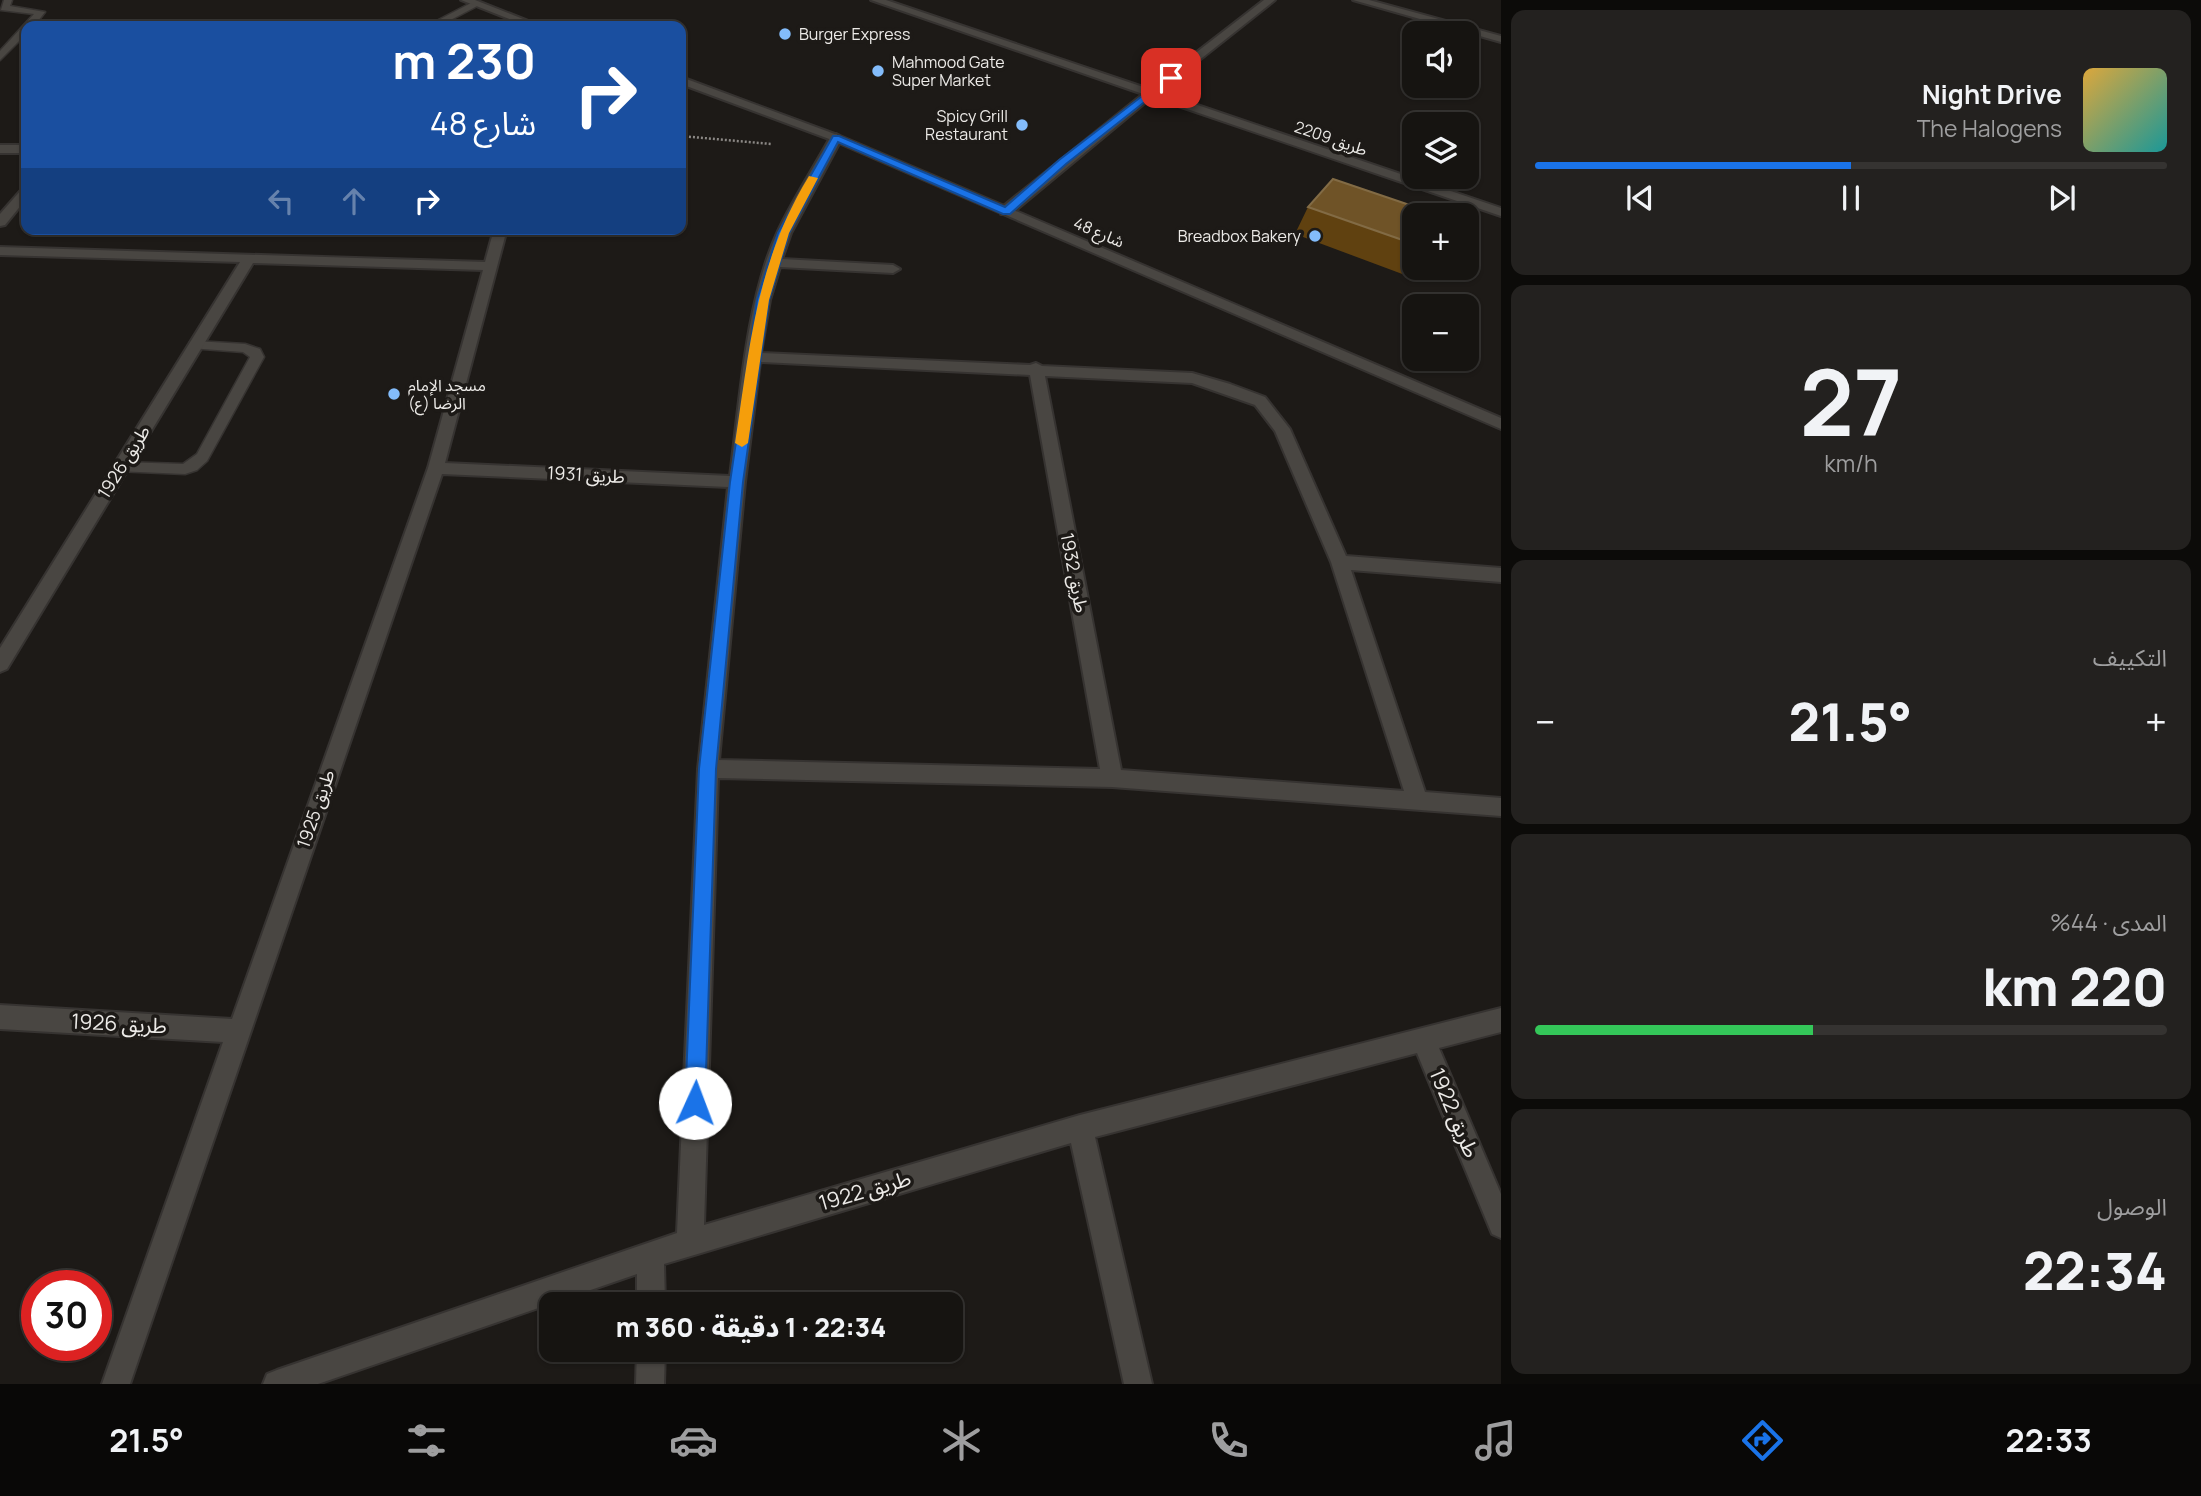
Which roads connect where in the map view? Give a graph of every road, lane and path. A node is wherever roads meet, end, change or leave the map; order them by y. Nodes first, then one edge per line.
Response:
1 (8, 0) edge
2 (876, 0) edge
3 (1270, 0) edge
4 (1358, 0) edge
5 (471, 2) edge
6 (33, 21) edge
7 (440, 21) edge
8 (522, 21) edge
9 (21, 35) edge
10 (1501, 39) edge
11 (0, 57) edge
12 (686, 82) edge
13 (1151, 93) junction
14 (686, 136) edge
15 (832, 145) junction
16 (0, 149) edge
17 (21, 149) edge
18 (21, 198) edge
19 (1006, 211) junction
20 (1501, 212) edge
21 (0, 222) edge
22 (499, 235) edge
23 (0, 251) edge
24 (248, 260) junction
25 (773, 263) junction
26 (491, 266) junction
27 (893, 269) dead end
28 (195, 345) junction
29 (753, 357) junction
30 (1036, 369) junction
31 (1501, 424) edge
32 (121, 467) junction
33 (436, 468) junction
34 (737, 482) junction
35 (1339, 562) junction
36 (1501, 575) edge
37 (0, 664) edge
38 (708, 769) junction
39 (1112, 778) junction
40 (1418, 802) junction
41 (1501, 807) edge
42 (0, 1017) edge
43 (1501, 1020) edge
44 (238, 1031) junction
45 (1424, 1041) junction
46 (1080, 1128) junction
47 (1501, 1225) edge
48 (690, 1242) junction
49 (651, 1255) junction
50 (651, 1292) edge
51 (650, 1362) edge
52 (116, 1384) edge
53 (277, 1384) edge
54 (650, 1384) edge
55 (1138, 1384) edge

1 - 6 lane
2 - 13 street, طريق 2209
3 - 13 street
4 - 10 street
5 - 7 lane
5 - 8 street
9 - 11 lane
12 - 15 street, شارع 48
13 - 19 street
13 - 20 street, طريق 2209
14 - 15 path
15 - 19 street, شارع 48
15 - 25 street
16 - 17 street
18 - 21 street
19 - 31 street, شارع 48
22 - 26 street, طريق 1925
23 - 24 street
24 - 26 street
24 - 28 street, طريق 1926
25 - 27 street
25 - 29 street
26 - 33 street, طريق 1925
28 - 32 street, طريق 1926
28 - 32 lane
29 - 30 street
29 - 34 street
30 - 35 street
30 - 39 street, طريق 1932
32 - 37 street, طريق 1926
33 - 34 street, طريق 1931
33 - 44 street, طريق 1925
34 - 38 street
35 - 36 street
35 - 40 street
38 - 39 street
38 - 48 street
39 - 40 street
40 - 41 street
42 - 44 street, طريق 1926
43 - 45 street, طريق 1922
44 - 52 street, طريق 1925
45 - 46 street, طريق 1922
45 - 47 street, طريق 1922
46 - 48 street, طريق 1922
46 - 55 street
48 - 49 street, طريق 1922
49 - 50 street
49 - 53 street, طريق 1922
51 - 54 street

